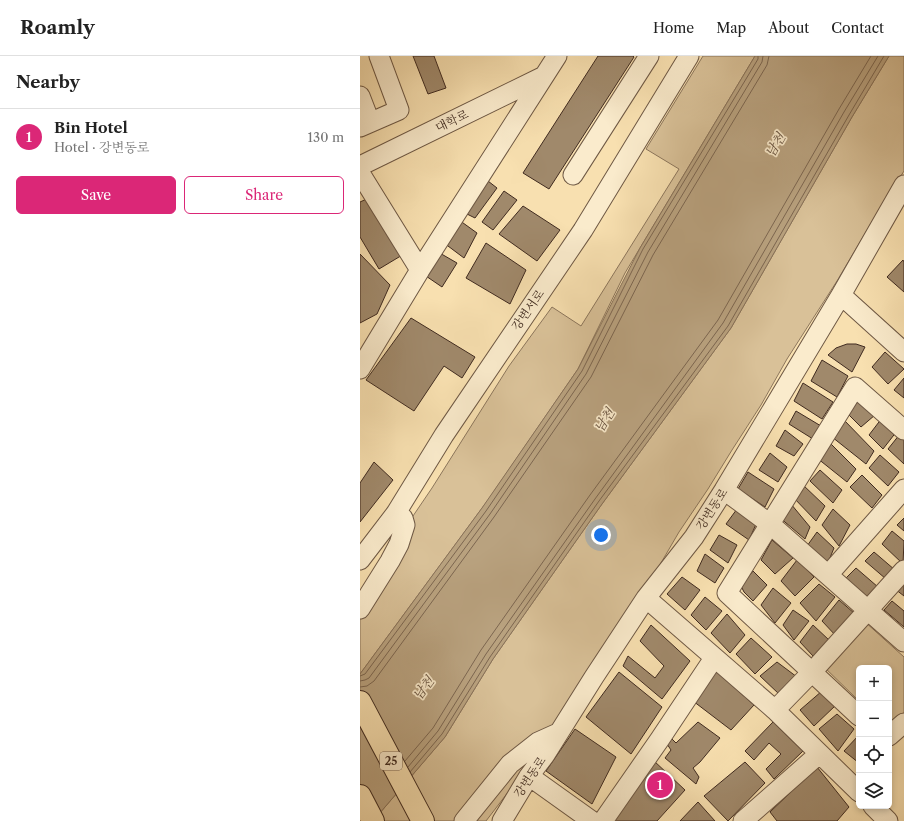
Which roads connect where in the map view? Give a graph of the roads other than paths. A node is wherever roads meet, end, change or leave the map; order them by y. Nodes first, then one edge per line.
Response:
1 (378, 56) edge
2 (571, 56) edge
3 (649, 56) edge
4 (688, 56) edge
5 (547, 78) edge
6 (625, 94) junction
7 (360, 96) edge
8 (365, 124) edge
9 (616, 130) dead end
10 (502, 165) dead end
11 (360, 166) edge
12 (360, 173) edge
13 (573, 176) dead end
14 (904, 185) edge
15 (420, 270) junction
16 (840, 295) junction
17 (904, 352) edge
18 (360, 369) edge
19 (904, 430) edge
20 (904, 488) edge
21 (724, 490) junction
22 (396, 513) junction
23 (770, 524) junction
24 (360, 560) edge
25 (904, 570) edge
26 (828, 574) junction
27 (646, 598) junction
28 (360, 609) edge
29 (867, 611) junction
30 (903, 640) edge
31 (714, 658) junction
32 (812, 672) junction
33 (360, 702) edge
34 (775, 710) junction
35 (856, 713) edge
36 (904, 723) edge
37 (559, 732) junction
38 (892, 733) edge
39 (819, 754) junction
40 (529, 776) junction
41 (856, 789) edge
42 (360, 796) edge
43 (876, 809) edge
44 (373, 821) edge
45 (422, 821) edge
46 (464, 821) edge
47 (502, 821) edge
48 (592, 821) edge
49 (603, 821) edge
50 (743, 821) edge
51 (888, 821) edge

1 - 8 street
2 - 5 street
3 - 6 street
4 - 22 street, 강변서로
5 - 10 street
5 - 11 street, 대학로
5 - 15 street
6 - 9 street
6 - 13 street
7 - 8 street
12 - 15 street
14 - 16 street, 강변동로
15 - 18 street
16 - 17 street
16 - 21 street, 강변동로
19 - 23 street
20 - 26 street
21 - 23 street
21 - 27 street, 강변동로
22 - 24 street, 강변서로
22 - 28 street
23 - 26 street
23 - 32 street
25 - 29 street
26 - 29 street
27 - 31 street
27 - 37 street, 강변동로
29 - 30 street
29 - 32 street
31 - 34 street
31 - 49 street
32 - 34 street
32 - 35 street
33 - 45 main road, 25
34 - 39 street
36 - 38 street
37 - 40 street, 강변동로
37 - 46 street
39 - 41 street
39 - 50 street
40 - 47 street, 강변동로
40 - 48 street
42 - 44 main road
43 - 51 street

